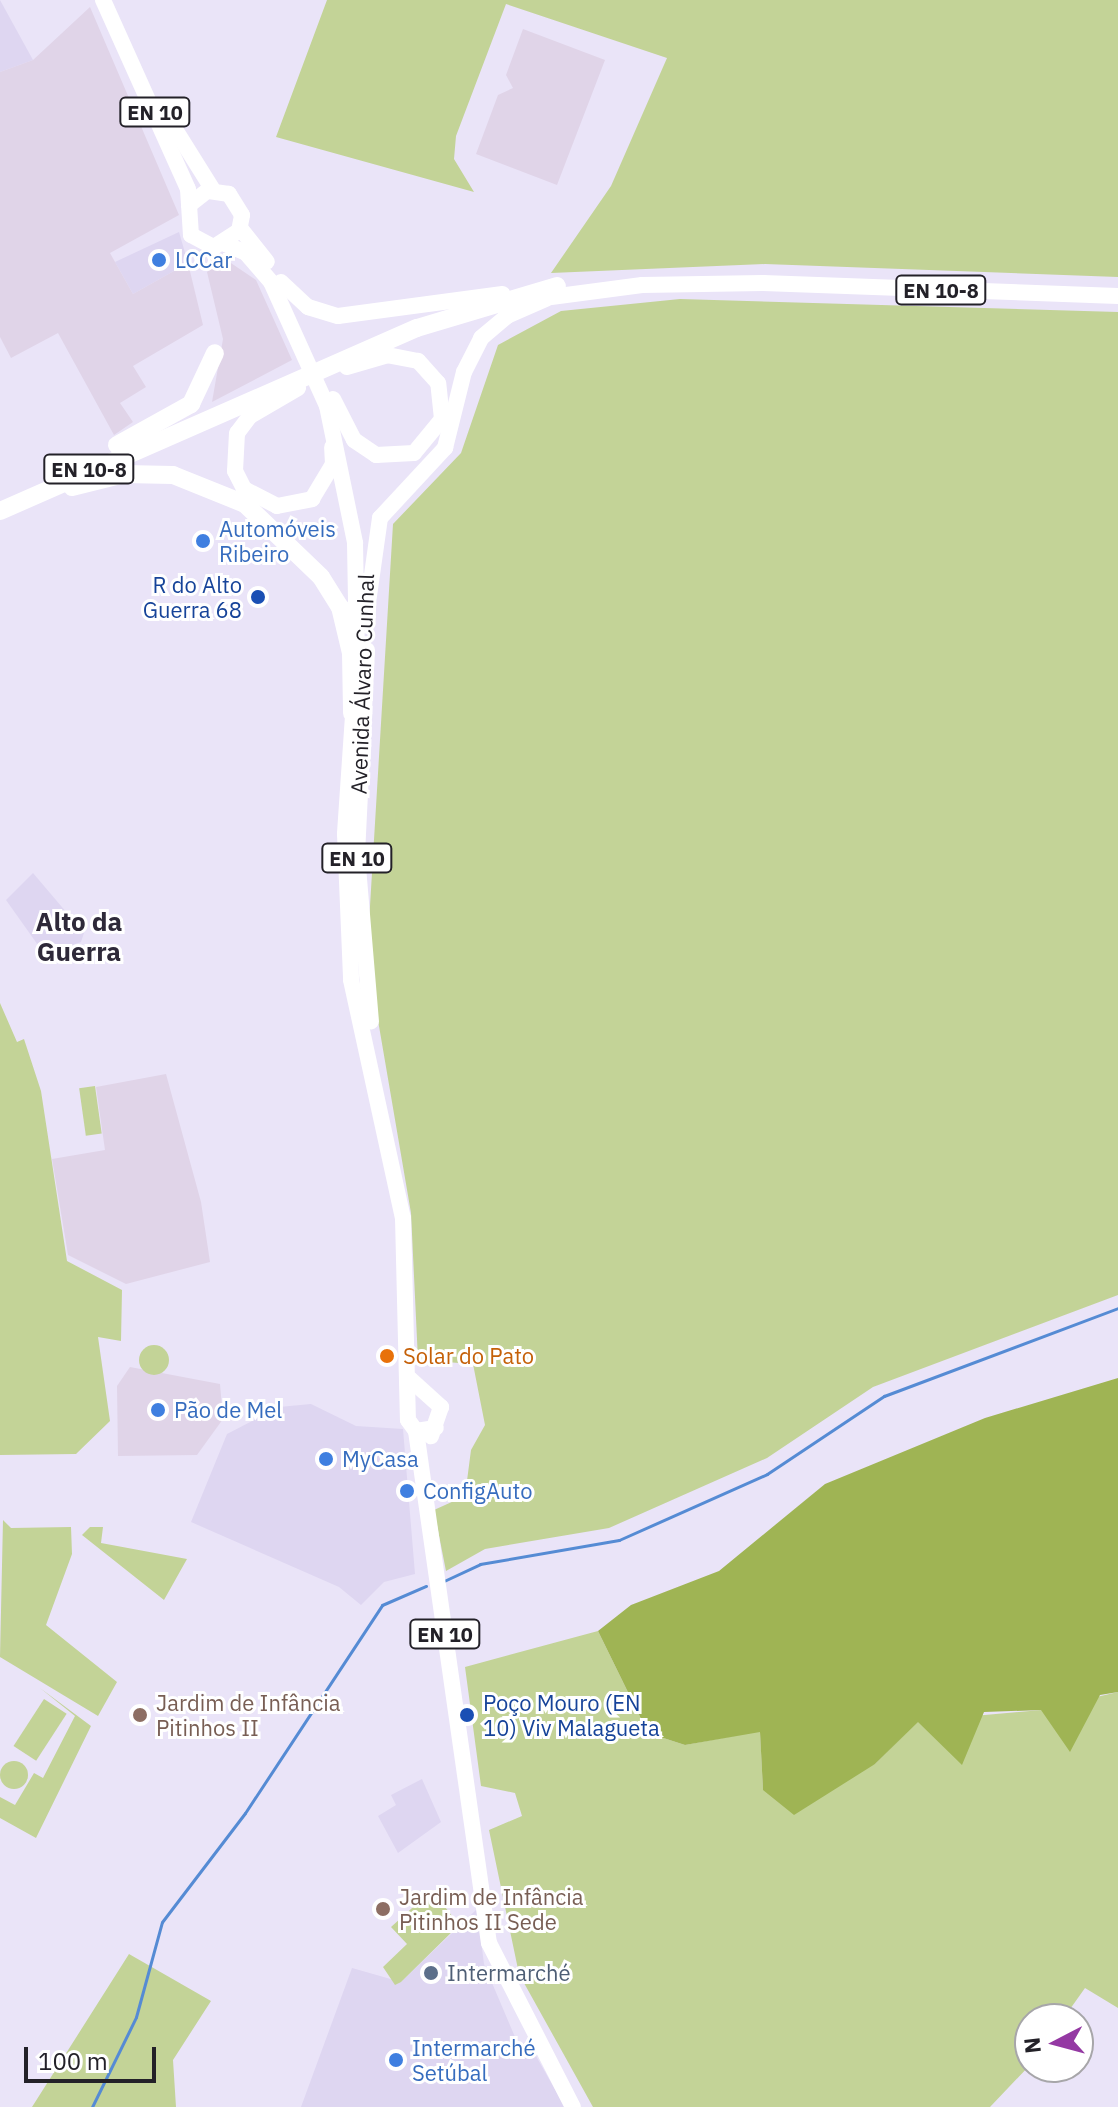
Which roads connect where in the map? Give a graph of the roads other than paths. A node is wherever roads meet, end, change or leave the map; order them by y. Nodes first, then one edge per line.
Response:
1 (103, 0) edge
2 (114, 22) junction
3 (213, 190) junction
4 (189, 205) junction
5 (240, 228) junction
6 (225, 244) junction
7 (281, 282) junction
8 (558, 291) junction
9 (1118, 296) edge
10 (215, 353) dead end
11 (346, 364) junction
12 (289, 388) junction
13 (330, 402) junction
14 (168, 439) junction
15 (58, 492) junction
16 (6, 508) edge
17 (0, 522) edge
18 (369, 596) junction
19 (352, 713) junction
20 (385, 1118) junction
21 (410, 1379) junction
22 (434, 1400) junction
23 (412, 1404) junction
24 (436, 1428) junction
25 (416, 1431) junction
26 (420, 1455) junction
27 (483, 1883) junction
28 (573, 2107) edge
29 (583, 2107) edge

1 - 2 main road, EN 10
2 - 3 main road, EN 10
2 - 4 main road, EN 10
3 - 4 main road
3 - 5 main road
4 - 6 main road
5 - 6 main road
5 - 7 main road, Avenida Álvaro Cunhal / EN 10
6 - 13 main road, Avenida Álvaro Cunhal / EN 10
7 - 8 main road
7 - 13 main road, Avenida Álvaro Cunhal / EN 10
8 - 9 main road, EN 10-8
8 - 11 highway, EN 10-8
8 - 18 main road
10 - 16 highway
11 - 12 highway, EN 10-8
11 - 13 main road
12 - 13 main road
12 - 14 highway, EN 10-8
13 - 18 main road, Avenida Álvaro Cunhal / EN 10
13 - 19 main road, Avenida Álvaro Cunhal / EN 10
14 - 15 highway, EN 10-8
14 - 16 highway, EN 10-8
15 - 17 highway, EN 10-8
15 - 19 highway
18 - 20 main road, Avenida Álvaro Cunhal / EN 10
19 - 20 main road, Avenida Álvaro Cunhal / EN 10
20 - 21 main road, Avenida Álvaro Cunhal / EN 10
21 - 22 main road
21 - 23 main road, Avenida Álvaro Cunhal / EN 10
22 - 23 main road
22 - 24 main road
23 - 25 main road, EN 10
24 - 25 main road
24 - 26 main road
25 - 26 main road, EN 10
26 - 27 main road, EN 10
27 - 28 main road, EN 10
27 - 29 main road, EN 10

